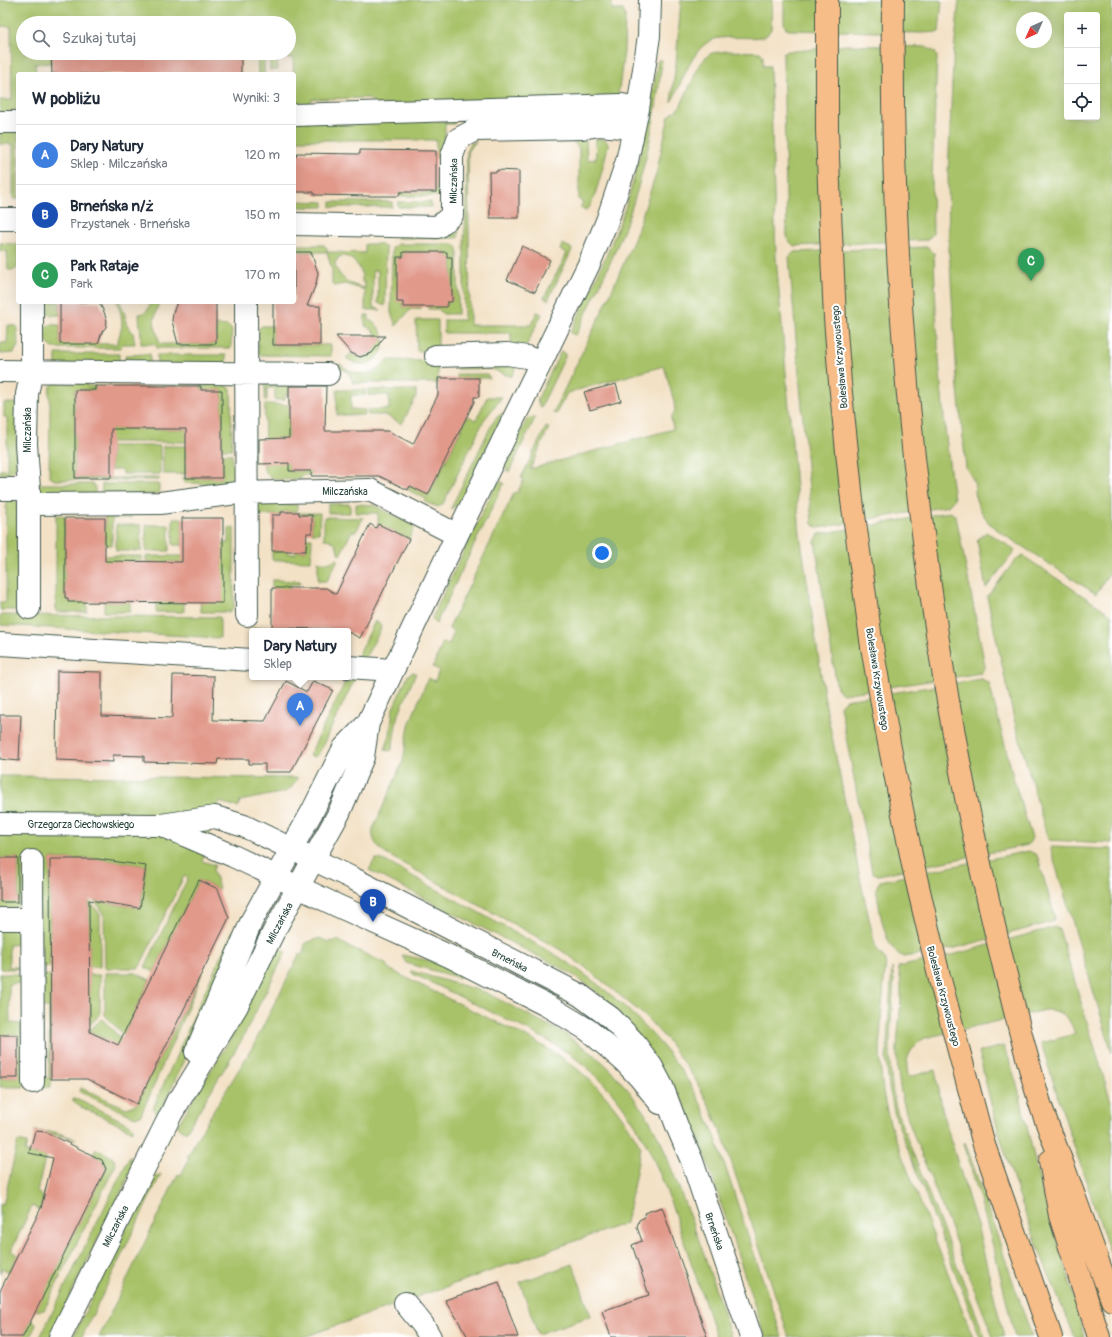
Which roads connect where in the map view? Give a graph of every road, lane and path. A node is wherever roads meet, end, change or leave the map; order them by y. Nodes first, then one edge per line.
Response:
1 (650, 0) edge
2 (827, 0) edge
3 (893, 0) edge
4 (296, 115) edge
5 (636, 119) junction
6 (0, 122) edge
7 (16, 122) edge
8 (0, 219) edge
9 (16, 219) edge
10 (296, 224) edge
11 (32, 304) edge
12 (246, 304) edge
13 (436, 356) dead end
14 (540, 363) junction
15 (0, 371) edge
16 (32, 371) junction
17 (246, 372) junction
18 (328, 374) dead end
19 (0, 489) edge
20 (246, 493) junction
21 (29, 496) junction
22 (457, 535) junction
23 (29, 608) dead end
24 (247, 615) dead end
25 (0, 644) edge
26 (249, 660) edge
27 (351, 667) edge
28 (393, 670) junction
29 (368, 723) junction
30 (0, 824) edge
31 (161, 825) junction
32 (292, 849) junction
33 (313, 860) junction
34 (32, 862) dead end
35 (276, 876) junction
36 (298, 888) junction
37 (0, 919) edge
38 (32, 919) junction
39 (33, 1082) dead end
40 (1040, 1103) junction
41 (171, 1114) junction
42 (677, 1126) junction
43 (1112, 1300) edge
44 (405, 1303) dead end
45 (60, 1337) edge
46 (430, 1337) edge
47 (751, 1337) edge
48 (1051, 1337) edge
49 (1099, 1337) edge

1 - 5 street, Milczańska
2 - 48 main road, Bolesława Krzywoustego
3 - 40 main road
4 - 5 street
5 - 10 street, Milczańska
5 - 14 street, Milczańska
6 - 7 street
8 - 9 street
11 - 16 street, Milczańska
12 - 17 street
13 - 14 street
14 - 22 street, Milczańska
15 - 16 street
16 - 17 street
16 - 21 street, Milczańska
17 - 18 street
17 - 20 street
19 - 21 street, Milczańska
20 - 21 street, Milczańska
20 - 22 street, Milczańska
20 - 24 street
21 - 23 street, Milczańska
22 - 28 street, Milczańska
25 - 26 street
27 - 28 street
28 - 29 street, Milczańska
29 - 32 street, Milczańska
29 - 33 street, Milczańska
30 - 31 street, Grzegorza Ciechowskiego
31 - 32 street, Grzegorza Ciechowskiego
31 - 35 street, Grzegorza Ciechowskiego
32 - 33 street, Brneńska
32 - 35 street, Milczańska
33 - 36 street, Milczańska
33 - 42 street, Brneńska
34 - 38 street
35 - 36 street, Brneńska
35 - 41 street, Milczańska
36 - 41 street, Milczańska
36 - 42 street, Brneńska
37 - 38 street
38 - 39 street
40 - 43 main road
40 - 49 main road
41 - 45 street, Milczańska
42 - 47 street, Brneńska
44 - 46 street

